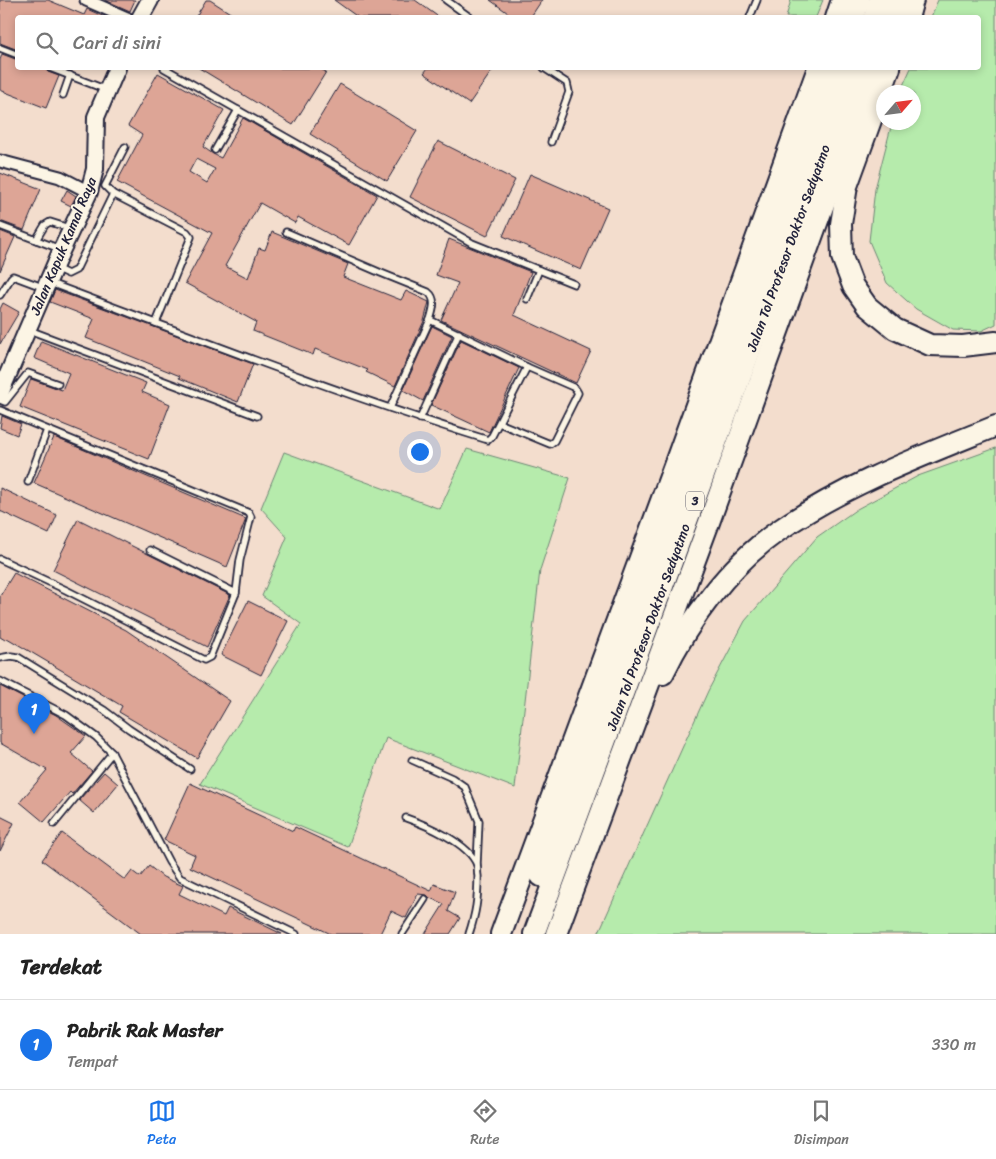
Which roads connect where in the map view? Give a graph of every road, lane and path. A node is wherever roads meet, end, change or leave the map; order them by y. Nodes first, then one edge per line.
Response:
1 (86, 0) edge
2 (150, 0) edge
3 (446, 0) edge
4 (757, 0) edge
5 (842, 0) edge
6 (860, 0) edge
7 (880, 0) edge
8 (898, 0) edge
9 (913, 0) edge
10 (120, 15) edge
11 (142, 15) edge
12 (467, 15) edge
13 (751, 15) edge
14 (837, 15) edge
15 (854, 15) edge
16 (875, 15) edge
17 (892, 15) edge
18 (909, 15) edge
19 (0, 48) edge
20 (15, 54) edge
21 (56, 70) edge
22 (116, 70) edge
23 (168, 70) edge
24 (547, 70) edge
25 (817, 70) edge
26 (834, 70) edge
27 (854, 70) edge
28 (872, 70) edge
29 (889, 70) edge
30 (70, 75) junction
31 (107, 90) junction
32 (63, 96) dead end
33 (238, 110) junction
34 (551, 142) dead end
35 (125, 147) dead end
36 (215, 150) dead end
37 (0, 161) edge
38 (89, 192) junction
39 (113, 194) junction
40 (0, 226) edge
41 (71, 229) junction
42 (286, 232) dead end
43 (36, 240) junction
44 (62, 250) junction
45 (539, 270) junction
46 (49, 280) junction
47 (574, 284) dead end
48 (0, 295) edge
49 (527, 299) dead end
50 (430, 320) junction
51 (156, 323) junction
52 (27, 329) junction
53 (459, 333) junction
54 (996, 342) edge
55 (527, 367) junction
56 (58, 384) dead end
57 (1, 386) edge
58 (0, 400) edge
59 (390, 408) junction
60 (0, 410) edge
61 (257, 416) dead end
62 (420, 419) junction
63 (499, 423) junction
64 (996, 426) edge
65 (47, 430) junction
66 (28, 482) dead end
67 (150, 550) dead end
68 (0, 559) edge
69 (236, 593) junction
70 (0, 658) edge
71 (0, 681) edge
72 (112, 753) junction
73 (412, 760) dead end
74 (190, 769) dead end
75 (406, 818) dead end
76 (54, 824) dead end
77 (477, 865) junction
78 (425, 899) dead end
79 (282, 928) junction
80 (280, 934) edge
81 (296, 934) edge
82 (402, 934) edge
83 (469, 934) edge
84 (501, 934) edge
85 (520, 934) edge
86 (534, 934) edge
87 (557, 934) edge

1 - 10 street
2 - 11 main road
3 - 12 lane
4 - 13 lane
5 - 14 highway
6 - 15 highway
7 - 16 highway
8 - 17 highway
9 - 18 highway
19 - 20 lane
21 - 30 lane
22 - 31 main road, Jalan Kapuk Kamal Raya
23 - 33 lane
24 - 34 lane
25 - 84 highway, 3
26 - 85 highway, Jalan Tol Profesor Doktor Sedyatmo / 3
27 - 86 highway, Jalan Tol Profesor Doktor Sedyatmo / 3
28 - 87 highway, Jalan Tol Profesor Doktor Sedyatmo / 3
29 - 54 highway
30 - 31 lane
30 - 32 lane
31 - 38 main road, Jalan Kapuk Kamal Raya
33 - 36 lane
33 - 45 lane
35 - 39 lane
37 - 38 street
38 - 41 main road, Jalan Kapuk Kamal Raya
39 - 46 lane
39 - 51 lane
40 - 43 lane
41 - 43 lane
41 - 44 main road, Jalan Kapuk Kamal Raya
42 - 50 lane
43 - 44 lane
44 - 46 main road, Jalan Kapuk Kamal Raya
45 - 47 lane
45 - 49 lane
46 - 48 lane
46 - 51 lane
46 - 52 main road, Jalan Kapuk Kamal Raya
50 - 53 lane
50 - 59 lane
51 - 59 lane
52 - 57 main road, Jalan Kapuk Kamal Raya
52 - 61 lane
53 - 55 lane
53 - 62 lane
55 - 63 lane
55 - 63 lane
56 - 58 lane
59 - 62 lane
60 - 65 lane
62 - 63 lane
64 - 87 highway
65 - 66 lane
65 - 69 lane
67 - 69 lane
68 - 69 lane
70 - 74 lane
71 - 72 lane
72 - 76 lane
72 - 79 lane
73 - 77 lane
75 - 77 lane
77 - 83 lane
78 - 82 lane
79 - 80 lane
79 - 81 lane

